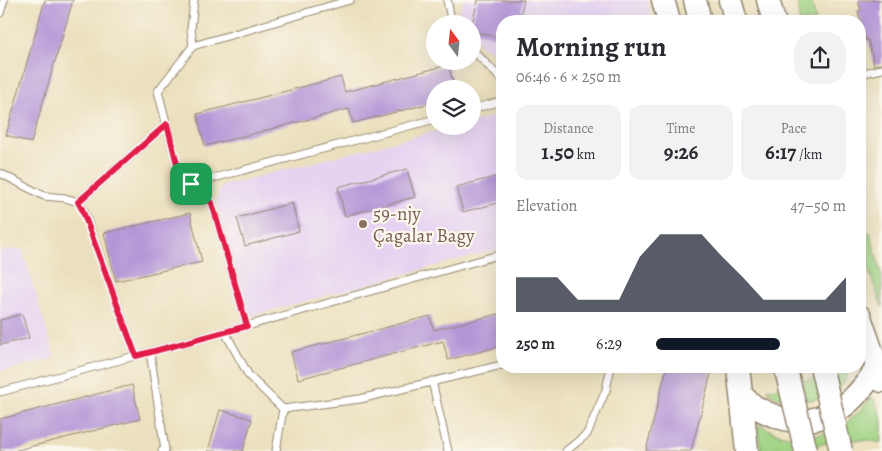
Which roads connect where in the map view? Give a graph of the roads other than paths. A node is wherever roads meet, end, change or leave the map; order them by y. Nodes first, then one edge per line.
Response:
1 (4, 0) edge
2 (194, 0) edge
3 (350, 0) edge
4 (447, 0) edge
5 (664, 0) edge
6 (730, 0) edge
7 (768, 0) edge
8 (0, 13) edge
9 (450, 15) edge
10 (668, 15) edge
11 (734, 15) edge
12 (772, 15) edge
13 (193, 46) junction
14 (481, 59) edge
15 (882, 69) edge
16 (866, 73) edge
17 (496, 74) edge
18 (496, 103) edge
19 (481, 107) edge
20 (426, 121) edge
21 (167, 124) junction
22 (0, 173) edge
23 (191, 184) junction
24 (78, 202) junction
25 (496, 256) edge
26 (247, 326) junction
27 (225, 332) junction
28 (866, 334) edge
29 (150, 352) junction
30 (136, 356) junction
31 (496, 366) edge
32 (610, 373) edge
33 (739, 373) edge
34 (788, 373) edge
35 (823, 373) edge
36 (880, 375) edge
37 (432, 381) junction
38 (0, 392) edge
39 (742, 396) junction
40 (283, 409) junction
41 (745, 447) edge
42 (162, 451) edge
43 (276, 451) edge
44 (448, 451) edge
45 (566, 451) edge
46 (806, 451) edge
47 (842, 451) edge

1 - 8 lane
2 - 13 lane
3 - 13 lane
4 - 9 lane
5 - 10 main road
6 - 11 main road
7 - 12 main road
13 - 21 lane
14 - 17 lane
15 - 16 lane
18 - 19 lane
20 - 23 lane
21 - 23 lane
21 - 24 lane
22 - 24 lane
23 - 26 lane
24 - 30 lane
25 - 26 lane
26 - 27 lane
27 - 29 lane
27 - 40 lane
28 - 36 main road
29 - 30 lane
29 - 42 lane
30 - 38 lane
31 - 37 lane
32 - 45 lane
33 - 39 main road
34 - 46 main road, bridge
35 - 47 main road, bridge
36 - 39 main road
37 - 40 lane
37 - 44 lane
39 - 41 main road
40 - 43 lane

